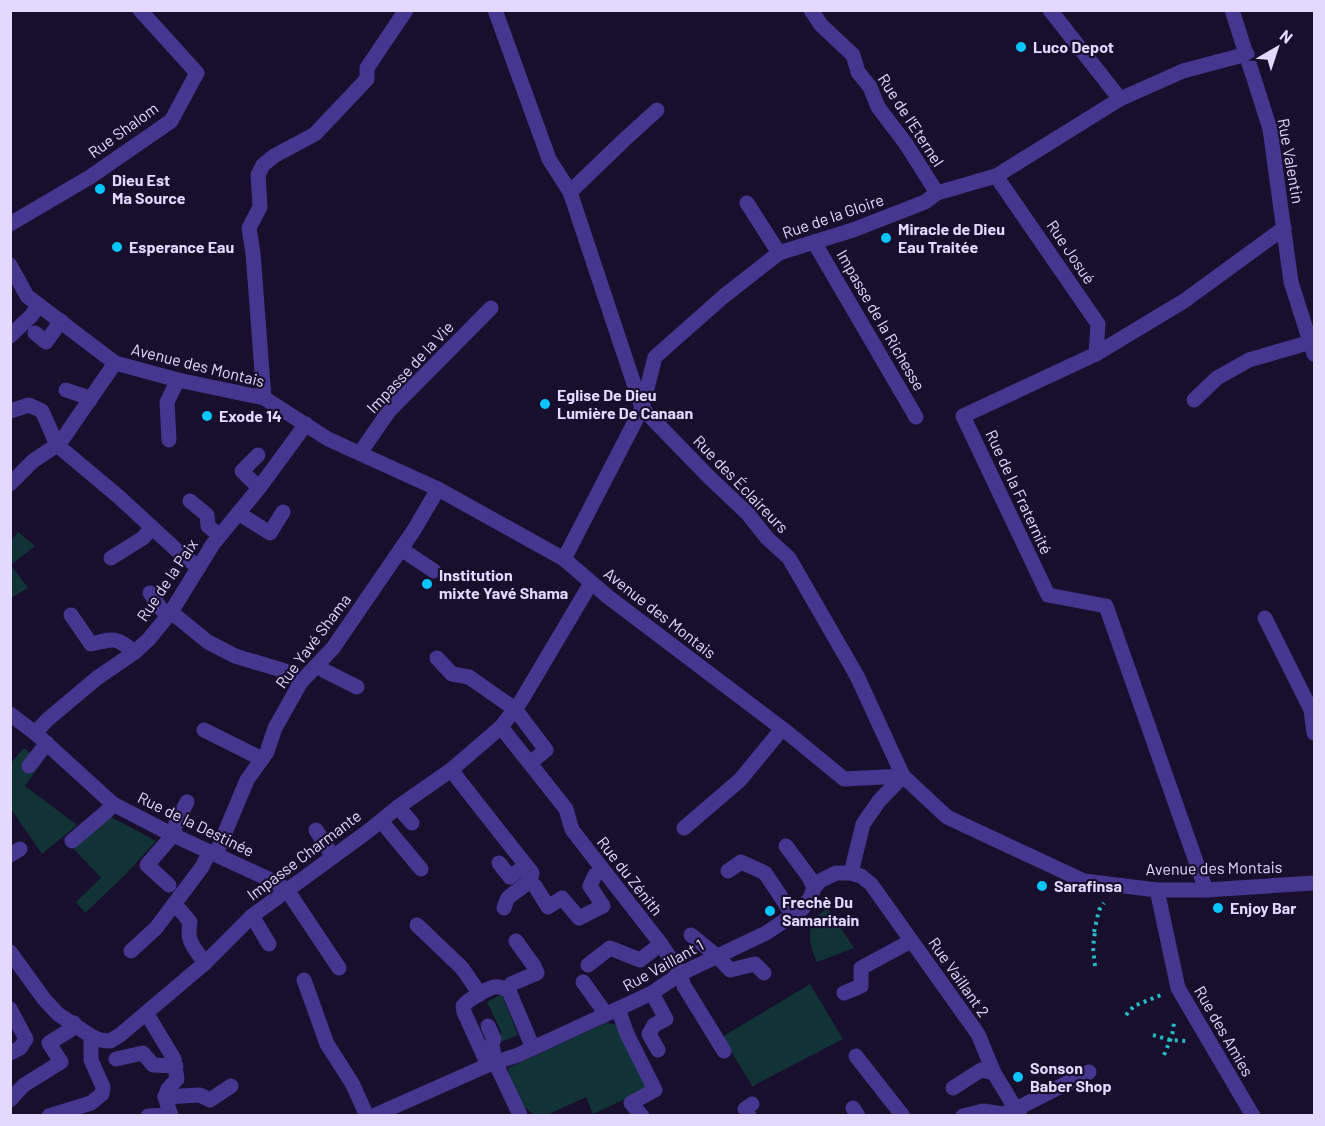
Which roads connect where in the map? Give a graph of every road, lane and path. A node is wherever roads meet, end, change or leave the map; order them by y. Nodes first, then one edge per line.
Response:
1 (140, 10) edge
2 (406, 10) edge
3 (495, 10) edge
4 (811, 10) edge
5 (1050, 10) edge
6 (1233, 10) edge
7 (1247, 54) junction
8 (1120, 99) junction
9 (657, 110) dead end
10 (996, 176) junction
11 (570, 192) junction
12 (937, 193) junction
13 (747, 203) dead end
14 (10, 224) edge
15 (1284, 228) junction
16 (814, 242) junction
17 (778, 254) junction
18 (10, 265) edge
19 (39, 305) junction
20 (491, 308) dead end
21 (61, 321) junction
22 (35, 333) dead end
23 (10, 336) edge
24 (1313, 348) edge
25 (1096, 354) junction
26 (115, 363) junction
27 (178, 380) junction
28 (66, 390) dead end
29 (264, 398) junction
30 (90, 400) junction
31 (1194, 400) dead end
32 (642, 408) junction
33 (10, 411) edge
34 (916, 417) dead end
35 (306, 424) junction
36 (170, 440) dead end
37 (57, 445) junction
38 (360, 453) junction
39 (258, 455) dead end
40 (10, 484) edge
41 (259, 488) junction
42 (438, 489) junction
43 (190, 501) dead end
44 (283, 512) dead end
45 (238, 513) junction
46 (152, 526) junction
47 (219, 535) junction
48 (401, 549) junction
49 (111, 558) dead end
50 (564, 559) junction
51 (199, 567) junction
52 (434, 571) dead end
53 (591, 583) junction
54 (150, 592) dead end
55 (171, 612) junction
56 (71, 615) dead end
57 (1265, 618) dead end
58 (135, 652) junction
59 (437, 658) dead end
60 (317, 665) junction
61 (301, 682) junction
62 (357, 687) dead end
63 (515, 708) junction
64 (10, 714) edge
65 (501, 727) junction
66 (782, 729) junction
67 (204, 730) dead end
68 (35, 733) junction
69 (1314, 733) edge
70 (47, 743) junction
71 (262, 759) junction
72 (530, 763) junction
73 (29, 766) dead end
74 (451, 770) junction
75 (903, 776) junction
76 (187, 802) dead end
77 (113, 804) junction
78 (398, 807) junction
79 (381, 821) junction
80 (412, 823) dead end
81 (684, 828) dead end
82 (316, 830) dead end
83 (173, 836) junction
84 (72, 841) dead end
85 (786, 846) dead end
86 (213, 854) junction
87 (333, 857) junction
88 (499, 863) dead end
89 (526, 865) junction
90 (421, 869) dead end
91 (602, 870) junction
92 (728, 871) dead end
93 (851, 873) junction
94 (1314, 883) edge
95 (170, 885) dead end
96 (1116, 885) junction
97 (535, 886) dead end
98 (814, 888) junction
99 (287, 890) junction
100 (1157, 890) junction
101 (1206, 890) junction
102 (174, 905) junction
103 (504, 908) dead end
104 (793, 915) junction
105 (252, 916) junction
106 (417, 925) dead end
107 (1096, 925) junction
108 (1094, 932) dead end
109 (691, 935) dead end
110 (516, 941) dead end
111 (911, 941) junction
112 (269, 944) dead end
113 (661, 944) junction
114 (131, 951) dead end
115 (10, 952) edge
116 (717, 956) junction
117 (205, 963) junction
118 (588, 965) dead end
119 (1095, 966) dead end
120 (339, 968) dead end
121 (764, 973) dead end
122 (680, 974) junction
123 (304, 981) dead end
124 (584, 982) dead end
125 (1178, 988) junction
126 (509, 992) junction
127 (652, 993) junction
128 (844, 993) dead end
129 (480, 994) junction
130 (10, 1009) edge
131 (612, 1012) junction
132 (147, 1014) junction
133 (1126, 1014) dead end
134 (74, 1023) junction
135 (488, 1026) dead end
136 (1152, 1035) dead end
137 (91, 1036) junction
138 (1170, 1040) dead end
139 (533, 1048) junction
140 (658, 1050) dead end
141 (724, 1051) dead end
142 (10, 1053) edge
143 (855, 1056) dead end
144 (116, 1059) dead end
145 (492, 1064) junction
146 (176, 1066) junction
147 (1089, 1072) dead end
148 (994, 1073) junction
149 (231, 1086) dead end
150 (953, 1088) dead end
151 (165, 1097) junction
152 (10, 1100) edge
153 (1018, 1112) edge
154 (171, 1115) edge
155 (520, 1115) edge
156 (49, 1116) edge
157 (148, 1116) edge
158 (367, 1116) edge
159 (373, 1116) edge
160 (642, 1116) edge
161 (903, 1116) edge
162 (963, 1116) edge
163 (1253, 1116) edge

1 - 14 street, Rue Shalom
2 - 29 street
3 - 11 street, Rue des Éclaireurs
4 - 12 street, Rue de l'Eternel
5 - 8 street
6 - 7 street, Rue Valentin
7 - 8 street, Rue de la Gloire
7 - 15 street, Rue Valentin
8 - 10 street, Rue de la Gloire
9 - 11 street
10 - 12 street, Rue de la Gloire
10 - 25 street, Rue Josué
11 - 32 street, Rue des Éclaireurs
12 - 16 street, Rue de la Gloire
13 - 17 street
15 - 24 street, Rue Valentin
15 - 25 street, Rue de la Fraternité
16 - 17 street, Rue de la Gloire
16 - 34 street, Impasse de la Richesse
17 - 32 street, Rue de la Gloire
18 - 19 street, Avenue des Montais
19 - 21 street, Avenue des Montais
19 - 23 street
20 - 38 street, Impasse de la Vie
21 - 22 street
21 - 26 street, Avenue des Montais
24 - 31 street
25 - 101 street, Rue de la Fraternité
26 - 27 street, Avenue des Montais
26 - 30 street
27 - 29 street, Avenue des Montais
27 - 36 street
28 - 30 street
29 - 35 street, Avenue des Montais
30 - 37 street
32 - 50 street, Rue de la Gloire
32 - 75 street, Rue des Éclaireurs
33 - 37 street
35 - 38 street, Avenue des Montais
35 - 41 street, Rue de la Paix
37 - 40 street
37 - 46 street
38 - 42 street, Avenue des Montais
39 - 41 street
41 - 45 street, Rue de la Paix
42 - 48 street, Rue Yavé Shama
42 - 50 street, Avenue des Montais
43 - 47 street
44 - 45 street
45 - 47 street, Rue de la Paix
46 - 49 street
46 - 51 street
47 - 51 street, Rue de la Paix
48 - 52 street
48 - 60 street, Rue Yavé Shama
50 - 53 street, Avenue des Montais
51 - 55 street, Rue de la Paix
53 - 63 street, Impasse Charmante
53 - 66 street, Avenue des Montais
54 - 55 street
55 - 58 street, Rue de la Paix
55 - 61 street
56 - 58 street
57 - 69 street
58 - 68 street, Rue de la Paix
59 - 63 street
60 - 61 street, Rue Yavé Shama
60 - 62 street
61 - 71 street, Rue Yavé Shama
63 - 65 street, Impasse Charmante
63 - 72 street
64 - 68 street, Rue de la Destinée
65 - 72 street, Rue du Zénith
65 - 74 street, Impasse Charmante
66 - 75 street, Avenue des Montais
66 - 81 street
67 - 71 street
68 - 70 street, Rue de la Destinée
70 - 73 street
70 - 77 street, Rue de la Destinée
71 - 86 street, Rue Yavé Shama
72 - 91 street, Rue du Zénith
74 - 78 street, Impasse Charmante
74 - 89 street
75 - 93 street
75 - 96 street, Avenue des Montais
76 - 83 street
77 - 83 street, Rue de la Destinée
77 - 84 street
78 - 79 street, Impasse Charmante
78 - 80 street
79 - 87 street, Impasse Charmante
79 - 90 street
82 - 87 street
83 - 86 street, Rue de la Destinée
83 - 95 street
85 - 98 street
86 - 99 street, Rue de la Destinée
86 - 102 street, Rue Yavé Shama
87 - 99 street, Impasse Charmante
88 - 89 street
89 - 103 street
91 - 97 street
91 - 113 street, Rue du Zénith
92 - 104 street
93 - 98 street, Rue Vaillant 1
93 - 111 street, Rue Vaillant 2
94 - 101 street, Avenue des Montais
96 - 100 street, Avenue des Montais
96 - 107 path
98 - 104 street, Rue Vaillant 1
99 - 105 street, Impasse Charmante
99 - 120 street
100 - 101 street, Avenue des Montais
100 - 125 street, Rue des Amies
102 - 114 street, Rue Yavé Shama
102 - 117 street
104 - 116 street, Rue Vaillant 1
105 - 112 street
105 - 117 street, Impasse Charmante
106 - 129 street
107 - 108 path
107 - 119 path
109 - 116 street
110 - 126 street
111 - 128 street
111 - 148 street, Rue Vaillant 2
113 - 118 street
113 - 122 street, Rue du Zénith
115 - 134 street
116 - 121 street
116 - 122 street, Rue Vaillant 1
117 - 132 street, Impasse Charmante
122 - 127 street, Rue Vaillant 1
122 - 141 street, Rue du Zénith
123 - 158 street
124 - 131 street
125 - 133 path
125 - 163 street, Rue des Amies
126 - 129 street
126 - 139 street
127 - 131 street, Rue Vaillant 1
127 - 140 street
129 - 145 street
130 - 142 street
131 - 139 street, Rue Vaillant 1
131 - 160 street
132 - 137 street, Impasse Charmante
132 - 146 street
134 - 137 street
134 - 152 street
135 - 145 street
136 - 138 path
137 - 156 street
139 - 145 street, Rue Vaillant 1
143 - 161 street
144 - 146 street
145 - 155 street
145 - 159 street, Rue Vaillant 1
146 - 151 street
147 - 153 street
148 - 150 street
148 - 153 street, Rue Vaillant 2
149 - 151 street
151 - 154 street
153 - 162 street
154 - 157 street

